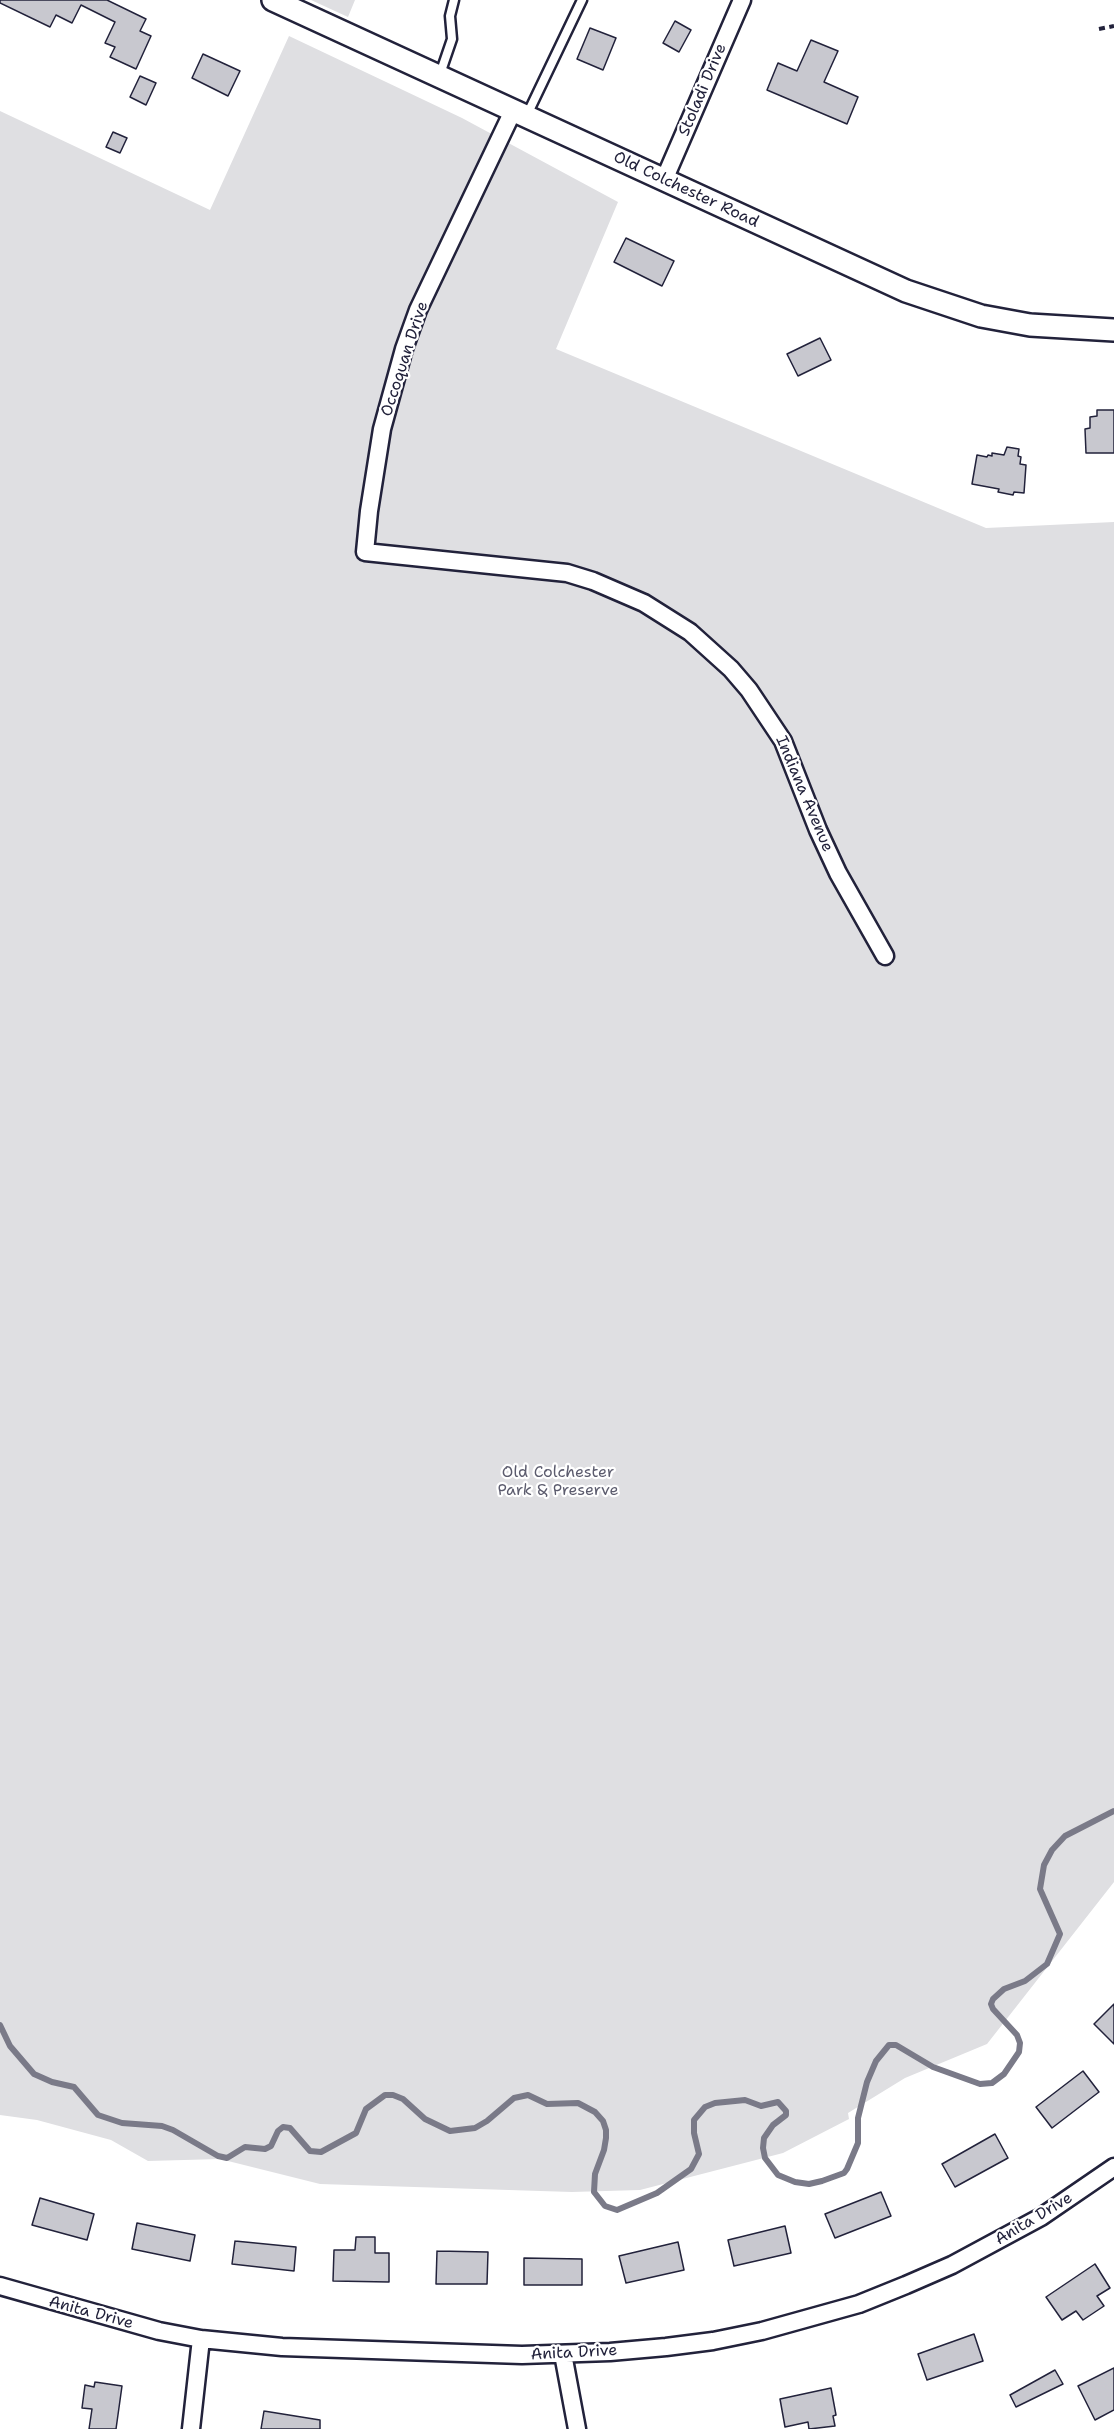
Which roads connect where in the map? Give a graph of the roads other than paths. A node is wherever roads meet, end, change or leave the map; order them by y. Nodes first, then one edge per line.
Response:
1 (273, 0) edge
2 (454, 0) edge
3 (582, 0) edge
4 (742, 0) edge
5 (439, 77) junction
6 (519, 114) junction
7 (664, 180) junction
8 (1114, 330) edge
9 (365, 552) joint
10 (885, 956) dead end
11 (1114, 2167) edge
12 (0, 2286) edge
13 (201, 2339) junction
14 (562, 2354) junction
15 (191, 2429) edge
16 (577, 2429) edge

1 - 5 street, Old Colchester Road
2 - 5 lane
3 - 6 lane
4 - 7 street, Stoladi Drive
5 - 6 street, Old Colchester Road
6 - 7 street, Old Colchester Road
6 - 9 street, Occoquan Drive
7 - 8 street, Old Colchester Road
9 - 10 street, Indiana Avenue
11 - 14 street, Anita Drive
12 - 13 street, Anita Drive
13 - 14 street, Anita Drive
13 - 15 street
14 - 16 street

